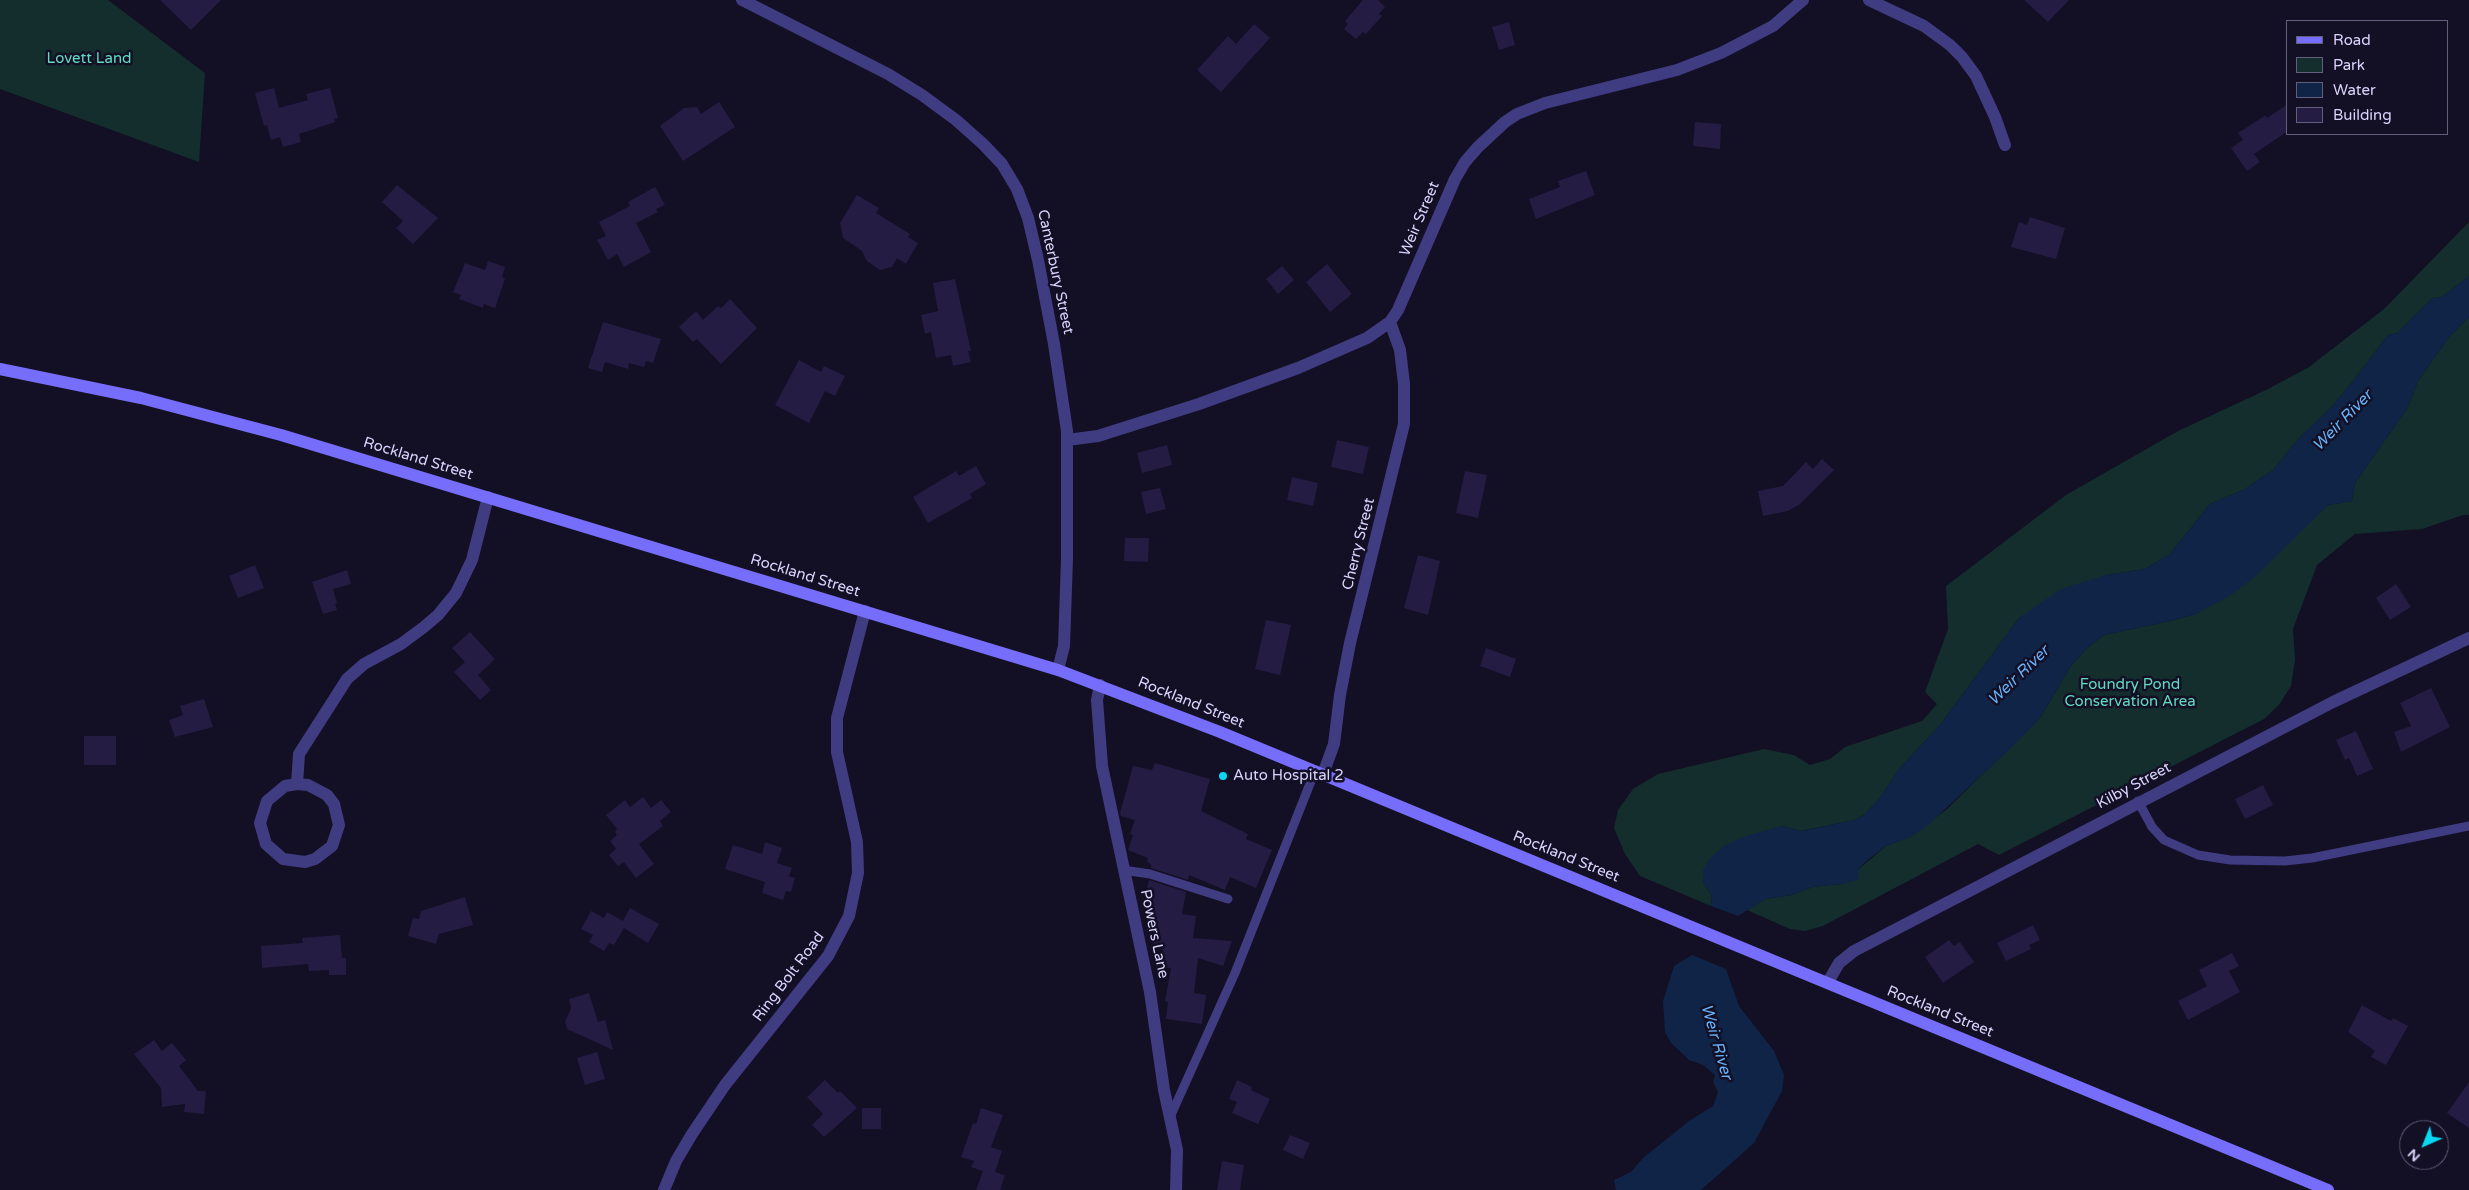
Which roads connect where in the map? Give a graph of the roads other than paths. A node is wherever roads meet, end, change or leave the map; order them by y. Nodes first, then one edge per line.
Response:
1 (742, 0) edge
2 (1803, 0) edge
3 (1869, 0) edge
4 (2005, 145) dead end
5 (1390, 322) junction
6 (0, 369) edge
7 (1067, 440) junction
8 (488, 497) junction
9 (865, 611) junction
10 (2469, 638) edge
11 (1058, 670) junction
12 (1100, 685) junction
13 (1319, 772) junction
14 (297, 784) junction
15 (2138, 801) junction
16 (2469, 826) edge
17 (1123, 870) junction
18 (1228, 899) dead end
19 (1828, 982) junction
20 (1171, 1114) junction
21 (664, 1190) edge
22 (1176, 1190) edge
23 (2328, 1190) edge

1 - 7 street, Canterbury Street
2 - 5 street, Weir Street
3 - 4 street
5 - 7 street, Weir Street
5 - 13 street, Cherry Street
6 - 8 main road, Rockland Street
7 - 11 street, Canterbury Street
8 - 9 main road, Rockland Street
8 - 14 street
9 - 11 main road, Rockland Street
9 - 21 street, Ring Bolt Road
10 - 15 street, Kilby Street
11 - 12 main road, Rockland Street
12 - 13 main road, Rockland Street
12 - 17 street, Powers Lane
13 - 19 main road, Rockland Street
13 - 20 lane
14 - 14 street
15 - 16 lane
15 - 19 street, Kilby Street
17 - 18 lane
17 - 20 street, Powers Lane
19 - 23 main road, Rockland Street
20 - 22 street, Powers Lane

